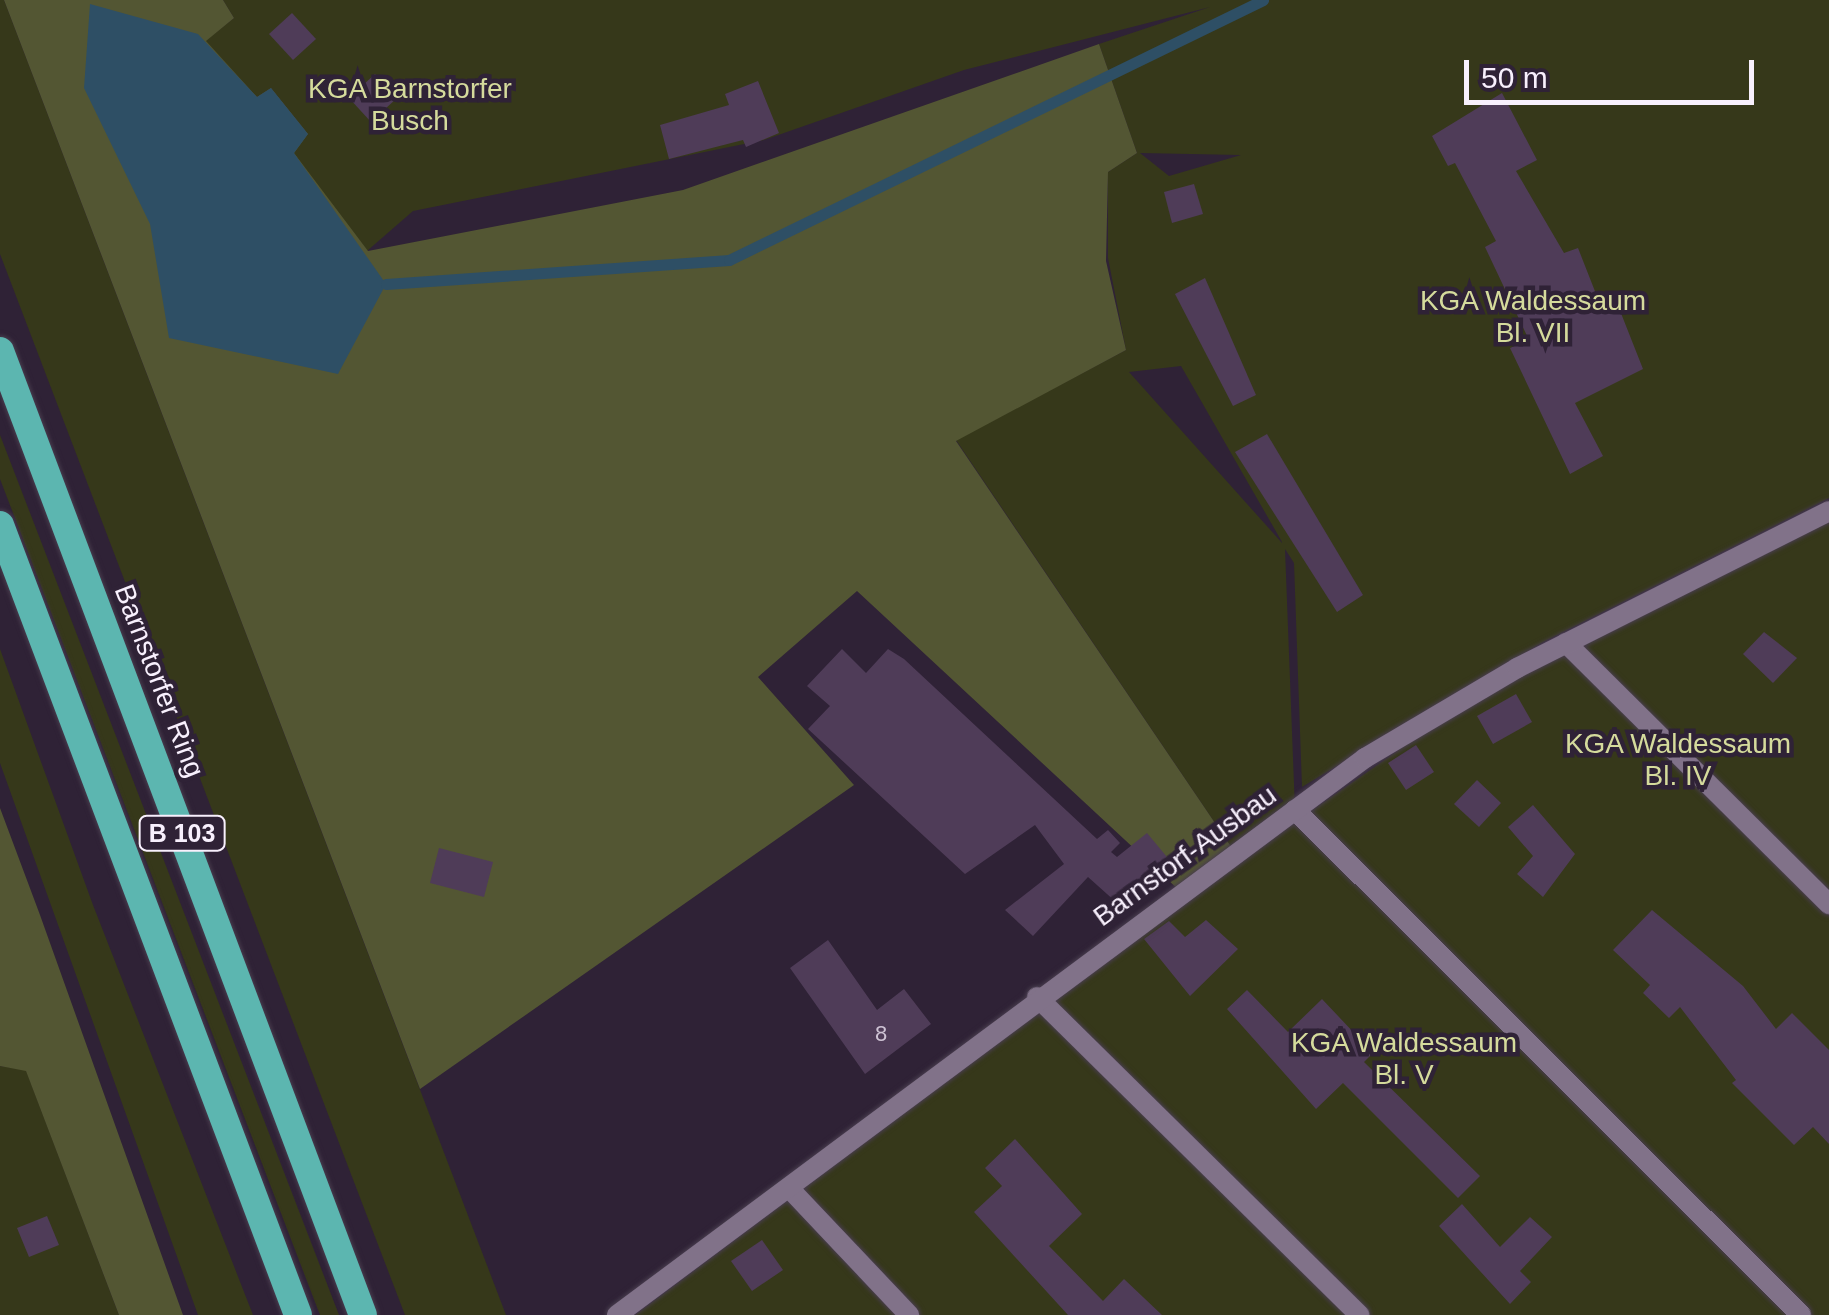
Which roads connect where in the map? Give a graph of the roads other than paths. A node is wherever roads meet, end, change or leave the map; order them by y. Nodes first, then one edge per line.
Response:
1 (0, 351) edge
2 (1829, 511) edge
3 (0, 525) edge
4 (1566, 644) junction
5 (1295, 810) junction
6 (1829, 904) edge
7 (1037, 997) junction
8 (789, 1188) junction
9 (896, 1311) edge
10 (298, 1315) edge
11 (363, 1315) edge
12 (618, 1315) edge
13 (1358, 1315) edge
14 (1801, 1315) edge

1 - 11 highway, Barnstorfer Ring / B 103
2 - 4 lane, Barnstorf-Ausbau
3 - 10 highway, B 103
4 - 5 lane, Barnstorf-Ausbau
4 - 6 lane
5 - 7 lane, Barnstorf-Ausbau
5 - 14 lane
7 - 8 lane, Barnstorf-Ausbau
7 - 13 lane
8 - 9 lane
8 - 12 lane, Barnstorf-Ausbau

